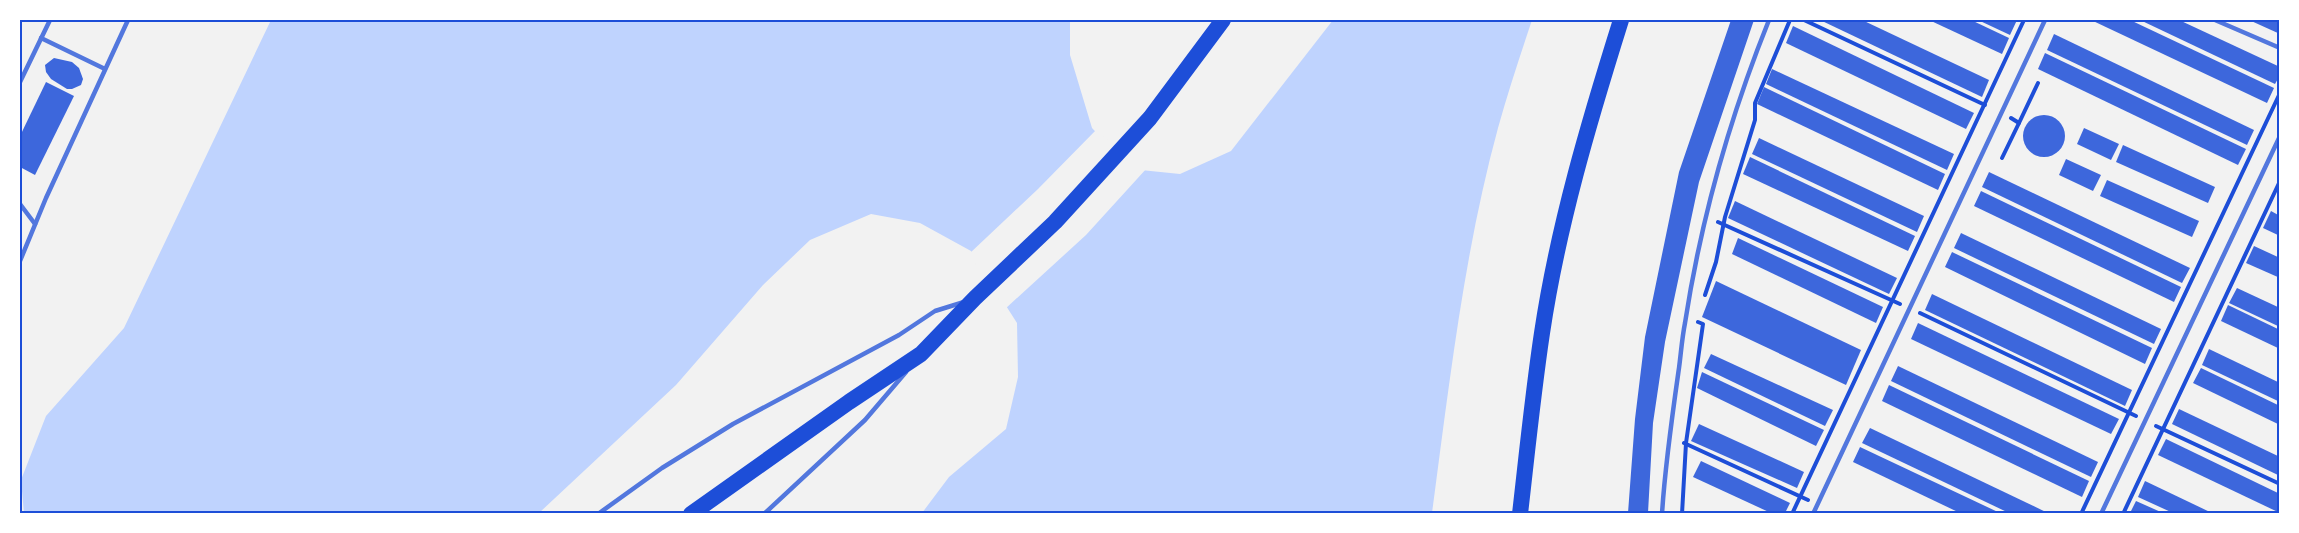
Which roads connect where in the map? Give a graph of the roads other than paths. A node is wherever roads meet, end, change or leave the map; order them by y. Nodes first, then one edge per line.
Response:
1 (50, 20) edge
2 (128, 20) edge
3 (1223, 20) edge
4 (1621, 20) edge
5 (1768, 20) edge
6 (2045, 20) edge
7 (2216, 20) edge
8 (41, 38) junction
9 (2280, 48) edge
10 (105, 69) junction
11 (20, 82) edge
12 (2280, 136) edge
13 (20, 204) edge
14 (35, 224) junction
15 (20, 261) edge
16 (975, 298) junction
17 (921, 354) junction
18 (598, 513) edge
19 (691, 513) edge
20 (764, 513) edge
21 (1520, 513) edge
22 (1662, 513) edge
23 (1813, 513) edge
24 (2102, 513) edge

1 - 8 lane
2 - 10 lane
3 - 16 highway
4 - 21 highway
5 - 22 lane
6 - 23 lane
7 - 9 lane
8 - 10 lane
8 - 11 lane
10 - 14 lane
12 - 24 lane
13 - 14 lane
14 - 15 lane
16 - 17 highway
16 - 18 lane
17 - 19 highway
17 - 20 lane

